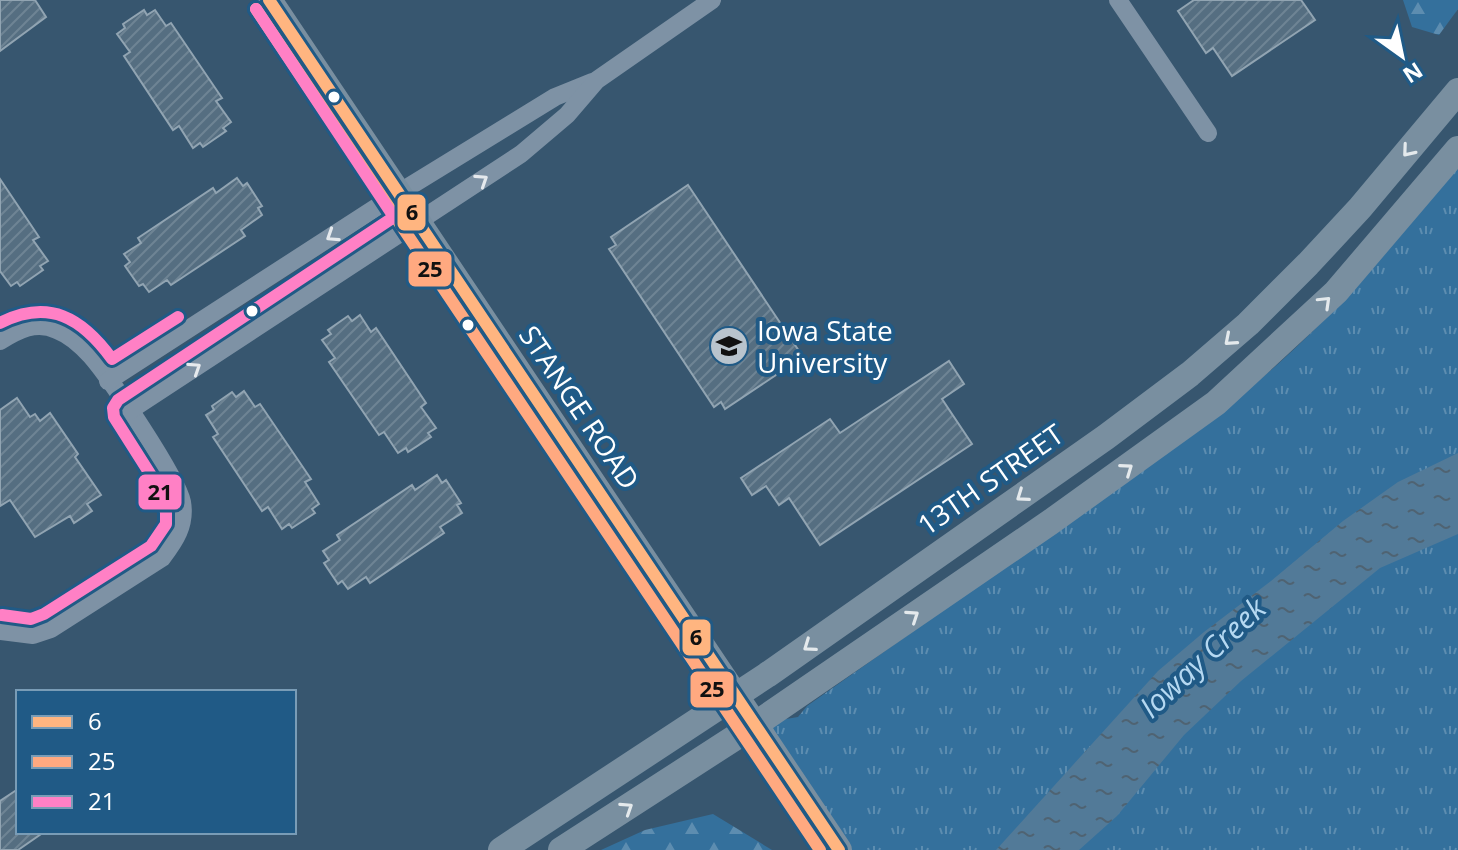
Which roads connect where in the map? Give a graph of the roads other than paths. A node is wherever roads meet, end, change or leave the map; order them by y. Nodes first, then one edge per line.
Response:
1 (269, 0) edge
2 (712, 0) edge
3 (1118, 0) edge
4 (597, 80) junction
5 (1458, 91) edge
6 (1208, 133) dead end
7 (1458, 149) edge
8 (397, 194) junction
9 (416, 222) junction
10 (0, 341) edge
11 (108, 381) junction
12 (129, 411) junction
13 (0, 631) edge
14 (737, 695) junction
15 (756, 724) junction
16 (501, 850) edge
17 (561, 850) edge
18 (839, 850) edge

1 - 8 main road, STANGE ROAD
2 - 4 street
3 - 6 street
4 - 8 street
9 -> 4 street
5 -> 14 main road, 13TH STREET
15 -> 7 main road
8 - 9 main road, STANGE ROAD
8 -> 11 street
12 -> 9 street
9 - 14 main road, STANGE ROAD
10 - 11 street
11 - 12 street
12 - 13 street
14 - 15 main road, STANGE ROAD
14 - 16 main road, 13TH STREET
17 -> 15 main road
15 - 18 main road, STANGE ROAD

